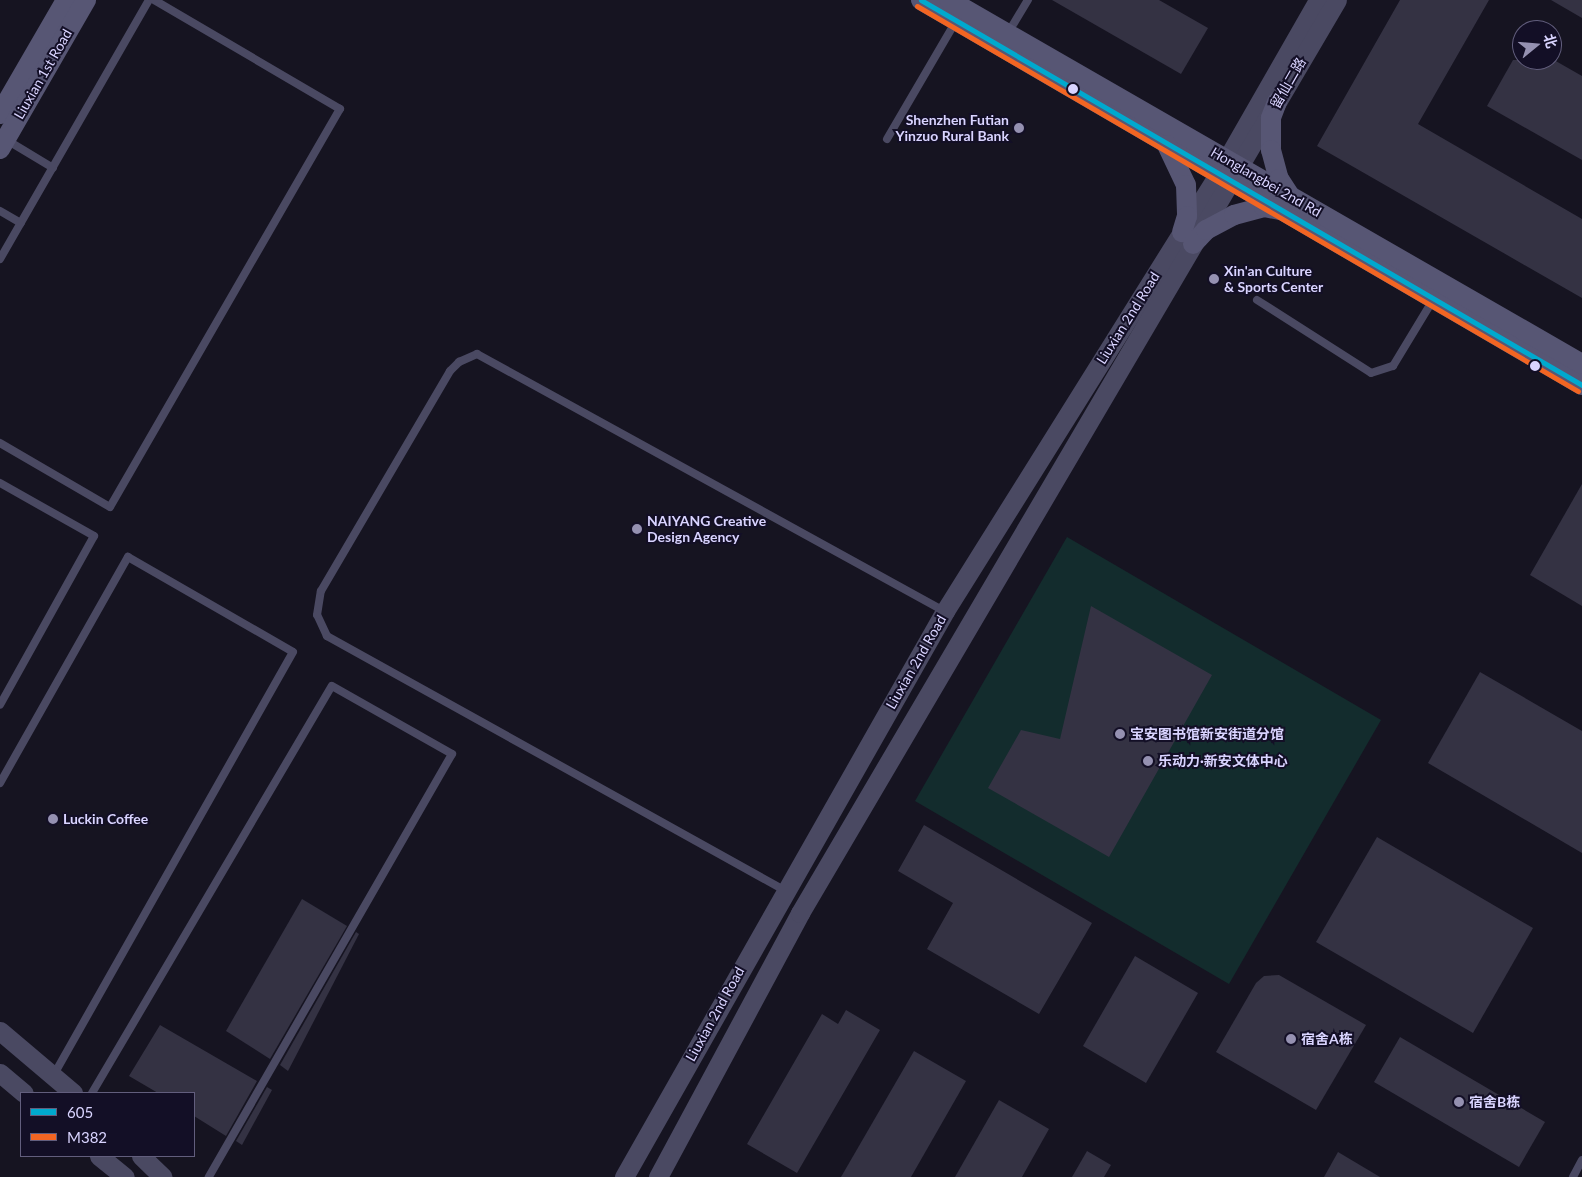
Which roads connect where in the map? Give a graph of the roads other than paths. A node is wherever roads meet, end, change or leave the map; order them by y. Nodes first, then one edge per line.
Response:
1 (66, 0) edge
2 (86, 0) edge
3 (149, 0) edge
4 (154, 0) edge
5 (920, 0) edge
6 (949, 0) edge
7 (1028, 0) edge
8 (1318, 0) edge
9 (1337, 0) edge
10 (956, 21) junction
11 (1008, 34) junction
12 (1277, 102) junction
13 (0, 114) edge
14 (887, 139) dead end
15 (2, 141) edge
16 (1164, 142) junction
17 (53, 168) junction
18 (1229, 170) junction
19 (1285, 203) junction
20 (0, 211) edge
21 (21, 223) junction
22 (1188, 238) junction
23 (0, 259) edge
24 (1434, 299) junction
25 (1257, 300) dead end
26 (1582, 364) edge
27 (1582, 384) edge
28 (0, 443) edge
29 (0, 483) edge
30 (945, 611) junction
31 (0, 705) edge
32 (0, 783) edge
33 (784, 890) junction
34 (0, 1031) edge
35 (0, 1073) edge
36 (53, 1076) junction
37 (23, 1092) edge
38 (72, 1092) edge
39 (93, 1092) edge
40 (100, 1157) edge
41 (141, 1157) edge
42 (1582, 1160) edge
43 (125, 1177) edge
44 (163, 1177) edge
45 (209, 1177) edge
46 (624, 1177) edge
47 (658, 1177) edge
48 (1572, 1177) edge

1 - 13 main road, Liuxian 1st Road
2 - 15 main road, Liuxian 1st Road
3 - 17 lane
4 - 28 lane
5 - 10 main road, Honglangbei 2nd Rd
6 - 11 main road, Honglangbei 2nd Rd
7 - 11 lane
8 - 18 street, 留仙二路
9 - 12 street, 留仙二路
10 - 14 lane
10 - 16 main road, Honglangbei 2nd Rd
11 - 18 main road, Honglangbei 2nd Rd
12 - 18 street, 留仙二路
12 - 19 main road
15 - 17 lane
16 - 18 main road, Honglangbei 2nd Rd
16 - 22 main road
17 - 21 lane
18 - 19 main road, Honglangbei 2nd Rd
18 - 22 street, Liuxian 2nd Road
19 - 22 main road
19 - 24 main road, Honglangbei 2nd Rd
19 - 26 main road, Honglangbei 2nd Rd
20 - 21 lane
21 - 23 lane
22 - 30 street, Liuxian 2nd Road
22 - 47 street, Liuxian 2nd Road
24 - 25 lane
24 - 27 main road, Honglangbei 2nd Rd
29 - 31 lane
30 - 33 street, Liuxian 2nd Road
30 - 33 lane
32 - 36 lane
33 - 46 street, Liuxian 2nd Road
34 - 36 street
35 - 37 street
36 - 38 street
39 - 45 lane
40 - 43 street
41 - 44 street
42 - 48 lane

